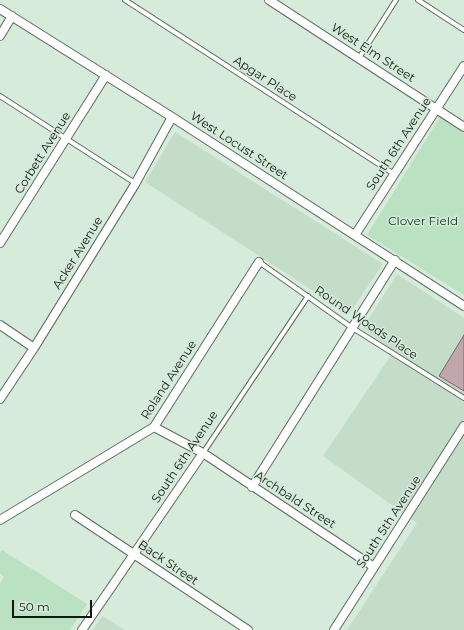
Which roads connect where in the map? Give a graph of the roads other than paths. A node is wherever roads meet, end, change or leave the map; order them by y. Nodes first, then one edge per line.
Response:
1 (125, 0) edge
2 (268, 0) edge
3 (396, 0) edge
4 (418, 0) edge
5 (0, 8) edge
6 (12, 16) junction
7 (464, 30) edge
8 (0, 36) edge
9 (359, 58) junction
10 (464, 66) edge
11 (106, 75) junction
12 (0, 96) edge
13 (437, 109) junction
14 (172, 117) junction
15 (464, 127) edge
16 (66, 140) junction
17 (394, 175) junction
18 (135, 183) junction
19 (355, 235) junction
20 (0, 243) edge
21 (394, 260) junction
22 (259, 262) joint
23 (308, 296) junction
24 (464, 306) edge
25 (0, 325) edge
26 (351, 327) junction
27 (34, 348) junction
28 (464, 398) edge
29 (0, 399) edge
30 (464, 426) edge
31 (154, 427) junction
32 (203, 453) junction
33 (252, 487) junction
34 (75, 515) dead end
35 (0, 520) edge
36 (133, 554) junction
37 (374, 566) junction
38 (82, 630) edge
39 (248, 630) edge
40 (334, 630) edge

1 - 17 lane, Apgar Place
2 - 9 street, West Elm Street
3 - 9 lane
4 - 7 lane
5 - 6 street, West Locust Street
6 - 8 street
6 - 11 street, West Locust Street
9 - 13 street, West Elm Street
10 - 13 street, South 6th Avenue
11 - 14 street, West Locust Street
11 - 16 street, Corbett Avenue
12 - 16 lane
13 - 15 street, West Elm Street
13 - 17 street, South 6th Avenue
14 - 18 street, Acker Avenue
14 - 19 street, West Locust Street
16 - 18 lane
16 - 20 street, Corbett Avenue
17 - 19 street, South 6th Avenue
18 - 27 street, Acker Avenue
19 - 21 street, West Locust Street
21 - 24 street, West Locust Street
21 - 26 street
22 - 23 lane, Round Woods Place
22 - 31 street, Roland Avenue
23 - 26 lane, Round Woods Place
23 - 32 lane, South 6th Avenue
25 - 27 street
26 - 28 lane, Round Woods Place
26 - 33 street
27 - 29 street, Acker Avenue
30 - 37 street, South 5th Avenue
31 - 32 street, Archbald Street
31 - 35 street, Roland Avenue
32 - 33 street, Archbald Street
32 - 36 street, South 6th Avenue
33 - 37 street, Archbald Street
34 - 36 street, Back Street
36 - 38 street, South 6th Avenue
36 - 39 street, Back Street
37 - 40 street, South 5th Avenue

